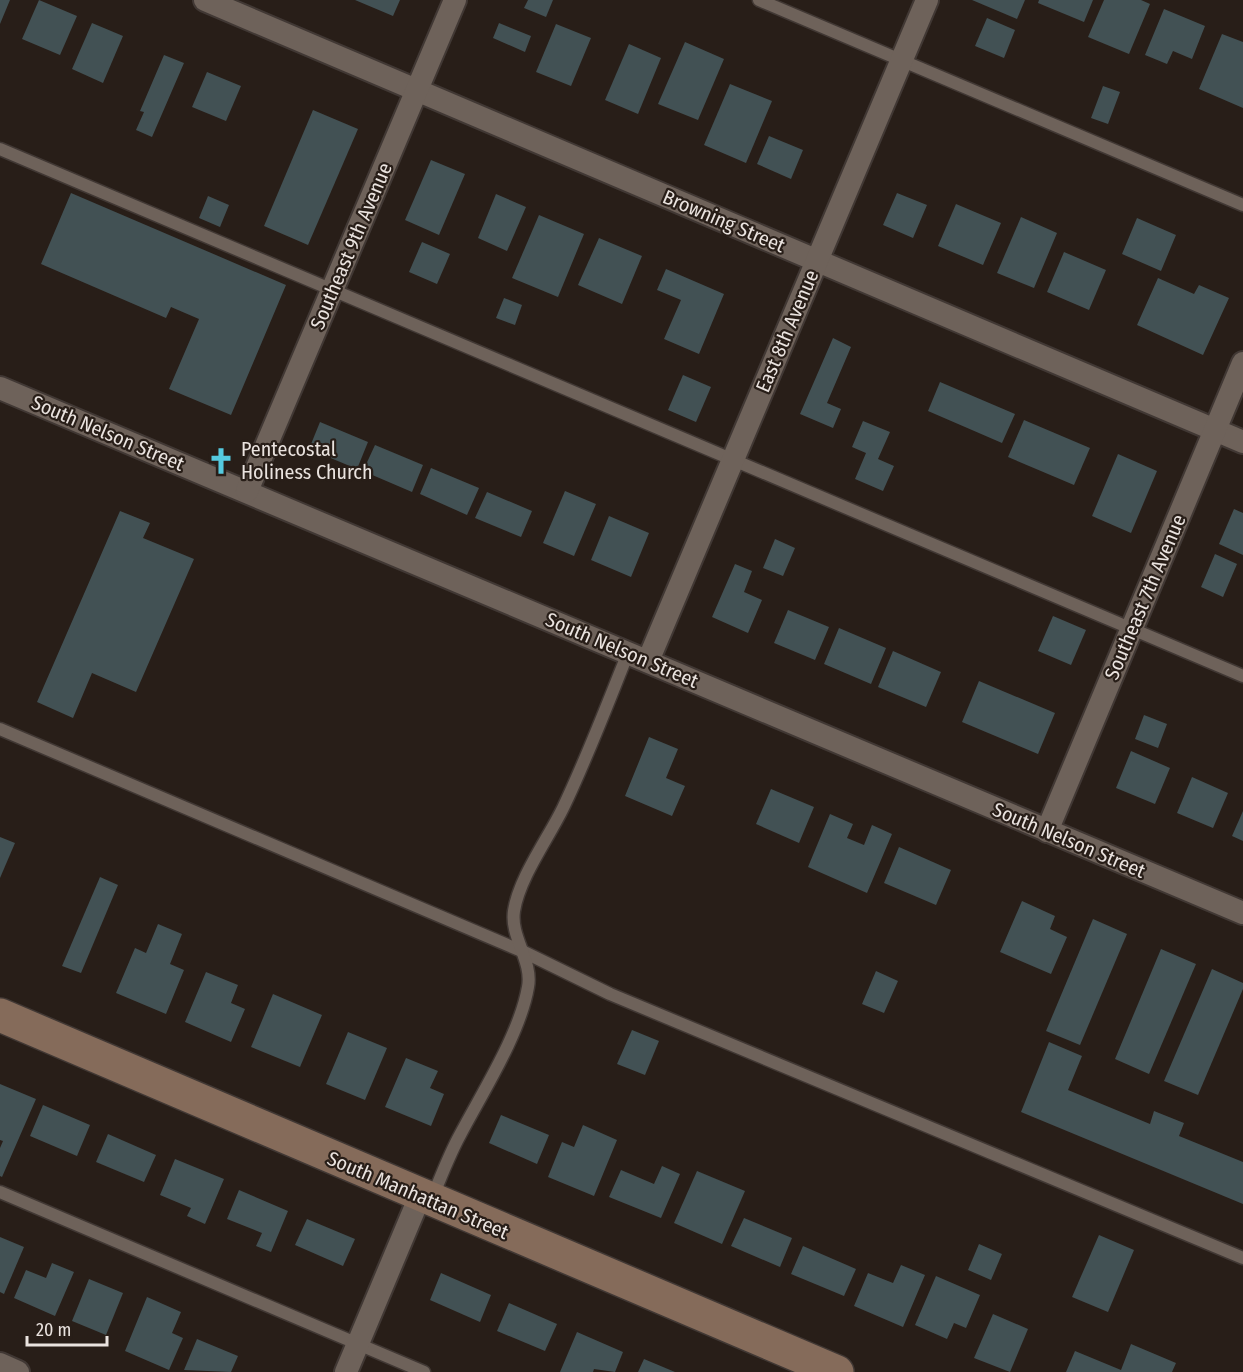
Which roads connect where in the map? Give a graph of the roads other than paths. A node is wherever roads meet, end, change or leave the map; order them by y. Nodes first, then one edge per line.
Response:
1 (205, 0) edge
2 (455, 0) edge
3 (759, 0) edge
4 (927, 0) edge
5 (902, 60) junction
6 (417, 90) junction
7 (0, 149) edge
8 (1243, 205) edge
9 (817, 260) junction
10 (333, 291) junction
11 (1243, 363) edge
12 (0, 388) edge
13 (1215, 430) junction
14 (1243, 442) edge
15 (732, 462) junction
16 (248, 491) junction
17 (1131, 629) junction
18 (638, 657) junction
19 (1243, 676) edge
20 (0, 729) edge
21 (1047, 831) junction
22 (1243, 913) edge
23 (524, 952) junction
24 (0, 1016) edge
25 (0, 1192) edge
26 (426, 1198) junction
27 (1243, 1258) edge
28 (358, 1344) junction
29 (0, 1364) edge
30 (18, 1372) edge
31 (346, 1372) edge
32 (424, 1372) edge
33 (837, 1372) edge

1 - 6 street, Browning Street
2 - 6 street, Southeast 9th Avenue
3 - 5 lane
4 - 5 street, East 8th Avenue
5 - 8 lane
5 - 9 street, East 8th Avenue
6 - 9 street, Browning Street
6 - 10 street, Southeast 9th Avenue
7 - 10 lane
9 - 13 street, Browning Street
9 - 15 street, East 8th Avenue
10 - 15 lane
10 - 16 street, Southeast 9th Avenue
11 - 13 street, Southeast 7th Avenue
12 - 16 street, South Nelson Street
13 - 14 street, Browning Street
13 - 17 street, Southeast 7th Avenue
15 - 17 lane
15 - 18 street, East 8th Avenue
16 - 18 street, South Nelson Street
17 - 19 lane
17 - 21 street, Southeast 7th Avenue
18 - 21 street, South Nelson Street
18 - 23 lane
20 - 23 lane
21 - 22 street, South Nelson Street
23 - 26 lane
23 - 27 lane
24 - 26 street, South Manhattan Street
25 - 28 lane
26 - 28 street
26 - 33 street, South Manhattan Street
28 - 31 street
28 - 32 lane
29 - 30 street

